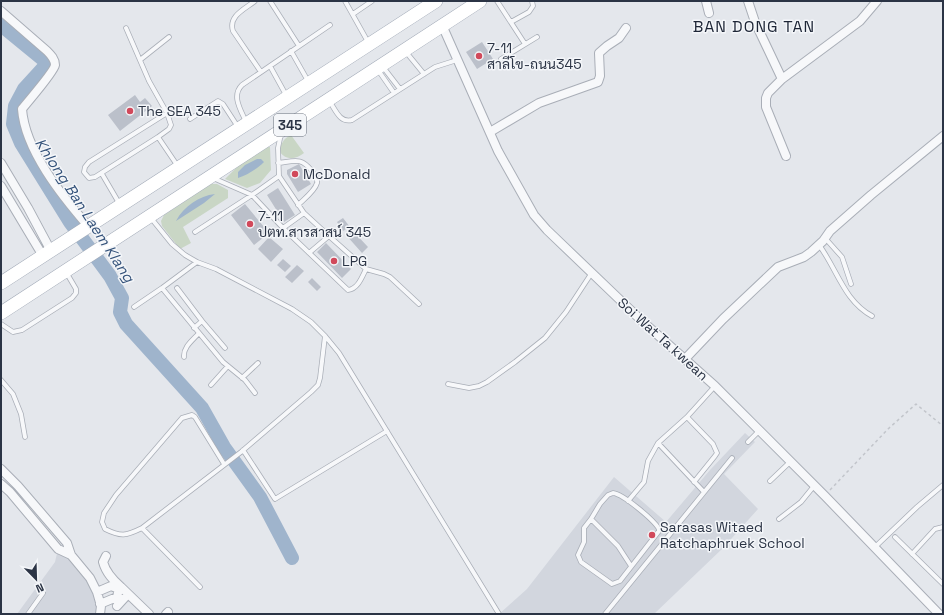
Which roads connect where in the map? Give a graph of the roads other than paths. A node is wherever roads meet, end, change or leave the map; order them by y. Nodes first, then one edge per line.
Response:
1 (255, 1) edge
2 (270, 1) edge
3 (345, 1) edge
4 (372, 1) edge
5 (435, 1) edge
6 (480, 1) edge
7 (497, 1) edge
8 (532, 1) edge
9 (706, 1) edge
10 (748, 1) edge
11 (877, 1) edge
12 (1, 12) edge
13 (709, 13) dead end
14 (353, 14) junction
15 (511, 22) junction
16 (330, 25) dead end
17 (442, 26) junction
18 (126, 28) dead end
19 (626, 28) dead end
20 (169, 37) dead end
21 (537, 37) dead end
22 (369, 44) junction
23 (525, 44) junction
24 (299, 46) junction
25 (404, 50) junction
26 (291, 51) junction
27 (500, 59) dead end
28 (140, 60) junction
29 (458, 60) junction
30 (270, 66) junction
31 (379, 66) junction
32 (261, 72) junction
33 (424, 74) junction
34 (782, 79) junction
35 (310, 83) junction
36 (400, 89) junction
37 (394, 93) junction
38 (288, 97) junction
39 (328, 100) junction
40 (168, 113) junction
41 (190, 119) dead end
42 (243, 126) junction
43 (282, 130) junction
44 (490, 132) junction
45 (943, 136) edge
46 (158, 137) junction
47 (786, 156) dead end
48 (1, 163) edge
49 (278, 163) junction
50 (179, 167) junction
51 (102, 174) junction
52 (279, 176) junction
53 (210, 177) junction
54 (1, 186) edge
55 (252, 194) junction
56 (120, 205) junction
57 (298, 205) junction
58 (304, 213) junction
59 (149, 216) junction
60 (86, 228) junction
61 (283, 228) junction
62 (195, 232) dead end
63 (328, 236) junction
64 (825, 238) junction
65 (820, 245) junction
66 (309, 253) junction
67 (47, 254) junction
68 (197, 262) junction
69 (71, 267) junction
70 (366, 269) junction
71 (591, 274) junction
72 (1, 283) edge
73 (851, 284) dead end
74 (162, 288) junction
75 (177, 288) dead end
76 (419, 304) dead end
77 (134, 307) dead end
78 (1, 313) edge
79 (872, 316) dead end
80 (202, 321) junction
81 (1, 324) edge
82 (194, 328) junction
83 (199, 334) junction
84 (325, 336) junction
85 (225, 348) dead end
86 (184, 357) dead end
87 (685, 359) junction
88 (258, 362) dead end
89 (228, 366) junction
90 (242, 378) junction
91 (1, 380) edge
92 (448, 384) dead end
93 (211, 385) dead end
94 (715, 386) junction
95 (255, 393) dead end
96 (686, 417) junction
97 (387, 431) junction
98 (759, 431) junction
99 (25, 437) dead end
100 (748, 442) dead end
101 (658, 443) junction
102 (242, 451) junction
103 (732, 458) dead end
104 (790, 462) junction
105 (226, 463) junction
106 (1, 469) edge
107 (770, 481) dead end
108 (694, 482) junction
109 (1, 484) edge
110 (943, 485) edge
111 (18, 486) junction
112 (814, 486) junction
113 (10, 492) junction
114 (704, 492) junction
115 (628, 501) junction
116 (591, 519) junction
117 (779, 519) dead end
118 (943, 526) edge
119 (142, 528) junction
120 (895, 537) dead end
121 (875, 547) junction
122 (912, 554) junction
123 (71, 555) junction
124 (106, 556) dead end
125 (630, 566) junction
126 (943, 584) edge
127 (200, 587) dead end
128 (120, 588) junction
129 (97, 592) junction
130 (42, 593) dead end
131 (128, 594) junction
132 (100, 604) junction
133 (117, 606) dead end
134 (28, 614) edge
135 (100, 614) edge
136 (149, 614) edge
137 (499, 614) edge
138 (605, 614) edge
139 (940, 614) edge

1 - 32 lane
2 - 24 lane
3 - 14 lane
4 - 14 lane
5 - 22 main road, 345
6 - 17 main road, 345
7 - 15 lane
8 - 15 lane
9 - 13 street
10 - 34 street
11 - 34 street
12 - 60 street
14 - 22 lane
15 - 23 lane
16 - 24 lane
17 - 25 main road, 345
17 - 29 street, Soi Wat Ta kwean
18 - 28 lane
19 - 44 street
20 - 28 lane
21 - 23 lane
22 - 35 main road, 345
23 - 27 lane
24 - 26 lane
25 - 31 main road, 345
25 - 33 lane
26 - 30 lane
26 - 35 lane
28 - 40 lane
29 - 33 lane
29 - 44 street, Soi Wat Ta kwean
30 - 32 lane
30 - 38 lane
31 - 36 lane
31 - 37 lane
31 - 39 main road, 345
32 - 42 lane
33 - 36 lane
34 - 47 street
35 - 38 main road, 345
36 - 37 lane
37 - 39 lane
38 - 42 main road, 345
39 - 43 main road, 345
40 - 46 lane
40 - 51 lane
41 - 42 lane
42 - 50 main road, 345
43 - 49 lane
43 - 53 main road, 345
44 - 71 street, Soi Wat Ta kwean
45 - 64 street
46 - 50 lane
46 - 51 lane
48 - 67 street
49 - 52 lane
49 - 57 lane
50 - 56 main road, 345
51 - 56 lane
52 - 55 lane
52 - 57 lane
53 - 55 lane
53 - 59 main road, 345
54 - 67 street
55 - 61 lane
55 - 62 lane
56 - 60 main road, 345
57 - 58 lane
58 - 61 lane
58 - 63 lane
59 - 68 lane
59 - 69 main road, 345
60 - 67 main road, 345
61 - 66 lane
63 - 66 lane
63 - 70 lane
64 - 65 street
64 - 73 lane
65 - 79 lane
65 - 87 street
66 - 70 lane
67 - 72 main road, 345
68 - 74 lane
68 - 84 lane
69 - 78 main road, 345
69 - 81 lane
70 - 76 lane
71 - 87 street, Soi Wat Ta kwean
71 - 92 lane
74 - 77 lane
74 - 82 lane
75 - 80 lane
80 - 82 lane
80 - 85 lane
82 - 83 lane
83 - 86 lane
83 - 89 lane
84 - 97 lane
84 - 102 lane
87 - 94 street, Soi Wat Ta kwean
88 - 90 lane
89 - 90 lane
89 - 93 lane
90 - 95 lane
91 - 99 lane
94 - 96 lane
94 - 98 street, Soi Wat Ta kwean
96 - 101 lane
96 - 108 lane
97 - 102 lane
97 - 137 lane
98 - 100 lane
98 - 104 street, Soi Wat Ta kwean
101 - 108 lane
101 - 115 lane
102 - 105 lane
103 - 114 lane
104 - 107 lane
104 - 112 street, Soi Wat Ta kwean
105 - 119 lane
105 - 119 lane
106 - 111 street
108 - 114 lane
109 - 113 street
110 - 121 lane
111 - 113 street
111 - 123 street
112 - 117 lane
112 - 121 street, Soi Wat Ta kwean
113 - 123 street
114 - 138 lane
115 - 116 lane
115 - 125 lane
116 - 125 lane
116 - 125 lane
118 - 122 lane
119 - 127 lane
120 - 122 lane
121 - 139 street, Soi Wat Ta kwean
122 - 126 lane
123 - 129 street
124 - 128 street
128 - 129 street
128 - 131 street
128 - 132 street
129 - 132 street
130 - 134 lane
131 - 133 street
131 - 136 street
132 - 135 street

